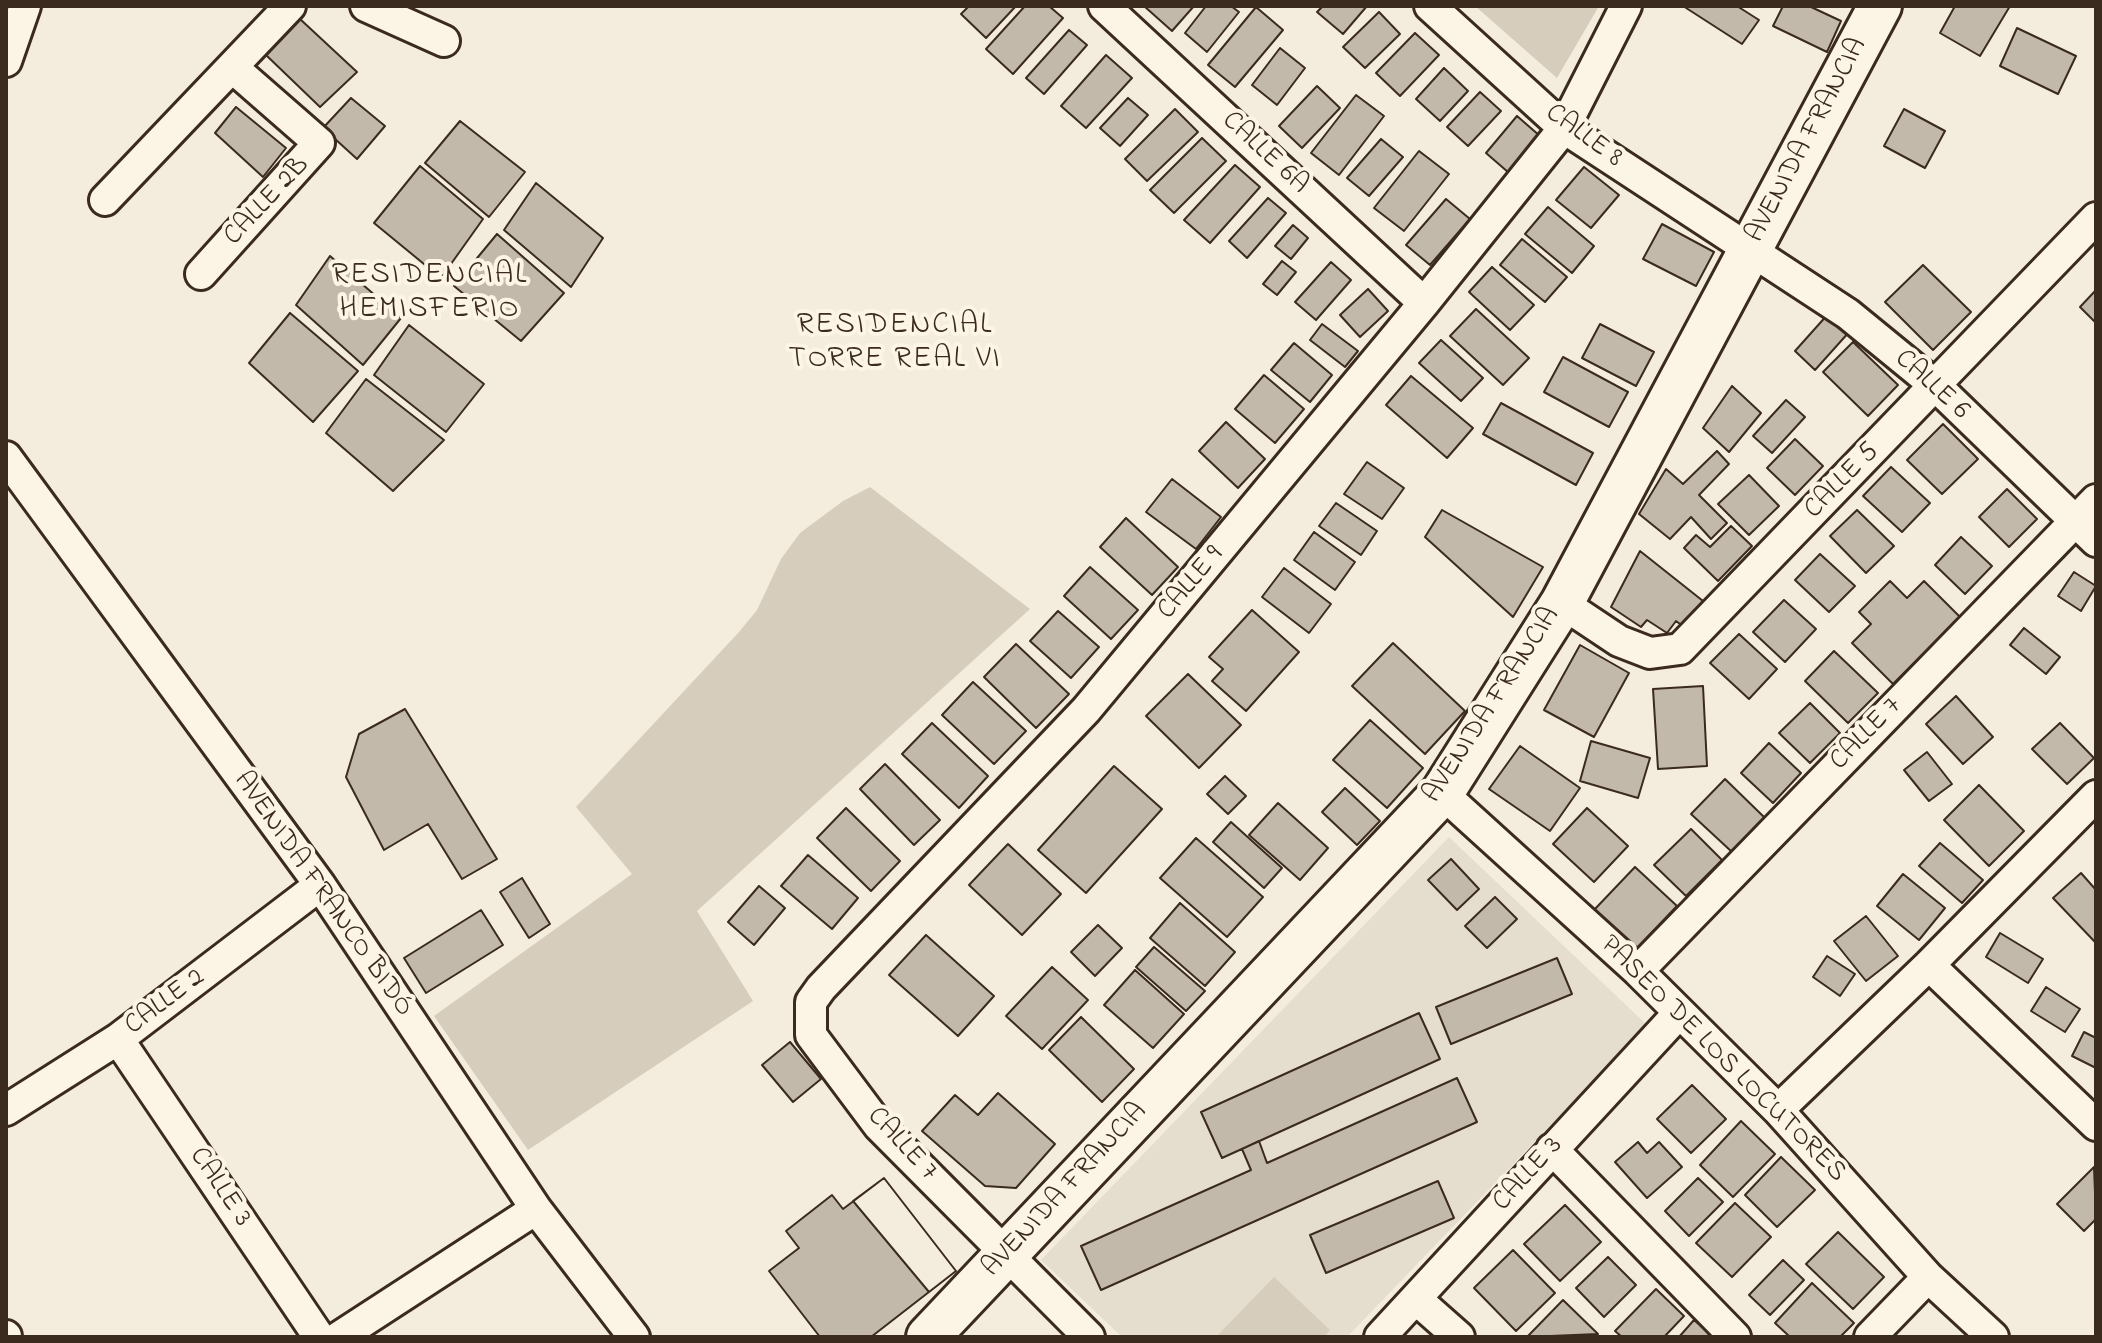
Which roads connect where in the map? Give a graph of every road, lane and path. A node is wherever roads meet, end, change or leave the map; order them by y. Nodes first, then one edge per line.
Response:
1 (25, 6) edge
2 (290, 6) edge
3 (366, 6) edge
4 (1104, 6) edge
5 (1430, 6) edge
6 (1626, 6) edge
7 (1880, 6) edge
8 (444, 41) dead end
9 (6, 61) edge
10 (232, 67) junction
11 (1564, 128) junction
12 (105, 200) dead end
13 (2096, 218) edge
14 (1750, 251) junction
15 (201, 274) dead end
16 (1424, 303) junction
17 (1936, 386) junction
18 (6, 457) edge
19 (2089, 521) edge
20 (1562, 603) junction
21 (1442, 793) junction
22 (2092, 810) edge
23 (320, 885) junction
24 (1929, 965) junction
25 (1638, 971) junction
26 (1679, 1013) junction
27 (808, 1025) joint
28 (118, 1039) junction
29 (6, 1110) edge
30 (1778, 1110) junction
31 (2096, 1125) edge
32 (1552, 1149) junction
33 (536, 1209) junction
34 (1006, 1255) junction
35 (1928, 1277) junction
36 (1416, 1299) junction
37 (319, 1337) edge
38 (339, 1337) edge
39 (634, 1337) edge
40 (928, 1337) edge
41 (1089, 1337) edge
42 (1380, 1337) edge
43 (1459, 1337) edge
44 (1735, 1337) edge
45 (1870, 1337) edge
46 (1993, 1337) edge

1 - 9 street
2 - 10 street
3 - 8 street
4 - 16 street, CALLE 6A
5 - 11 street, CALLE 8
6 - 11 street
7 - 14 main road, AVENIDA FRANCIA
10 - 12 street
10 - 15 street, CALLE 2B
11 - 14 street, CALLE 8
11 - 16 street, CALLE 9
13 - 17 street, CALLE 5
14 - 17 street, CALLE 6
14 - 20 main road, AVENIDA FRANCIA
16 - 27 street, CALLE 9
17 - 19 street, CALLE 6
17 - 20 street, CALLE 5
18 - 23 street, AVENIDA FRANCO BIDÓ
19 - 25 street, CALLE 7
20 - 21 main road, AVENIDA FRANCIA
21 - 25 street, PASEO DE LOS LOCUTORES
21 - 34 main road, AVENIDA FRANCIA
22 - 24 street
23 - 28 street, CALLE 2
23 - 33 street, AVENIDA FRANCO BIDÓ
24 - 30 street
24 - 31 street
25 - 26 street, PASEO DE LOS LOCUTORES
26 - 30 street, PASEO DE LOS LOCUTORES
26 - 32 street, CALLE 3
27 - 34 street, CALLE 7
28 - 29 street, CALLE 2
28 - 37 street, CALLE 3
30 - 35 street, PASEO DE LOS LOCUTORES
32 - 36 street, CALLE 3
32 - 44 street
33 - 38 street
33 - 39 street, AVENIDA FRANCO BIDÓ
34 - 40 main road, AVENIDA FRANCIA
34 - 41 street
35 - 45 street
35 - 46 street, PASEO DE LOS LOCUTORES
36 - 42 street, CALLE 3
36 - 43 street

